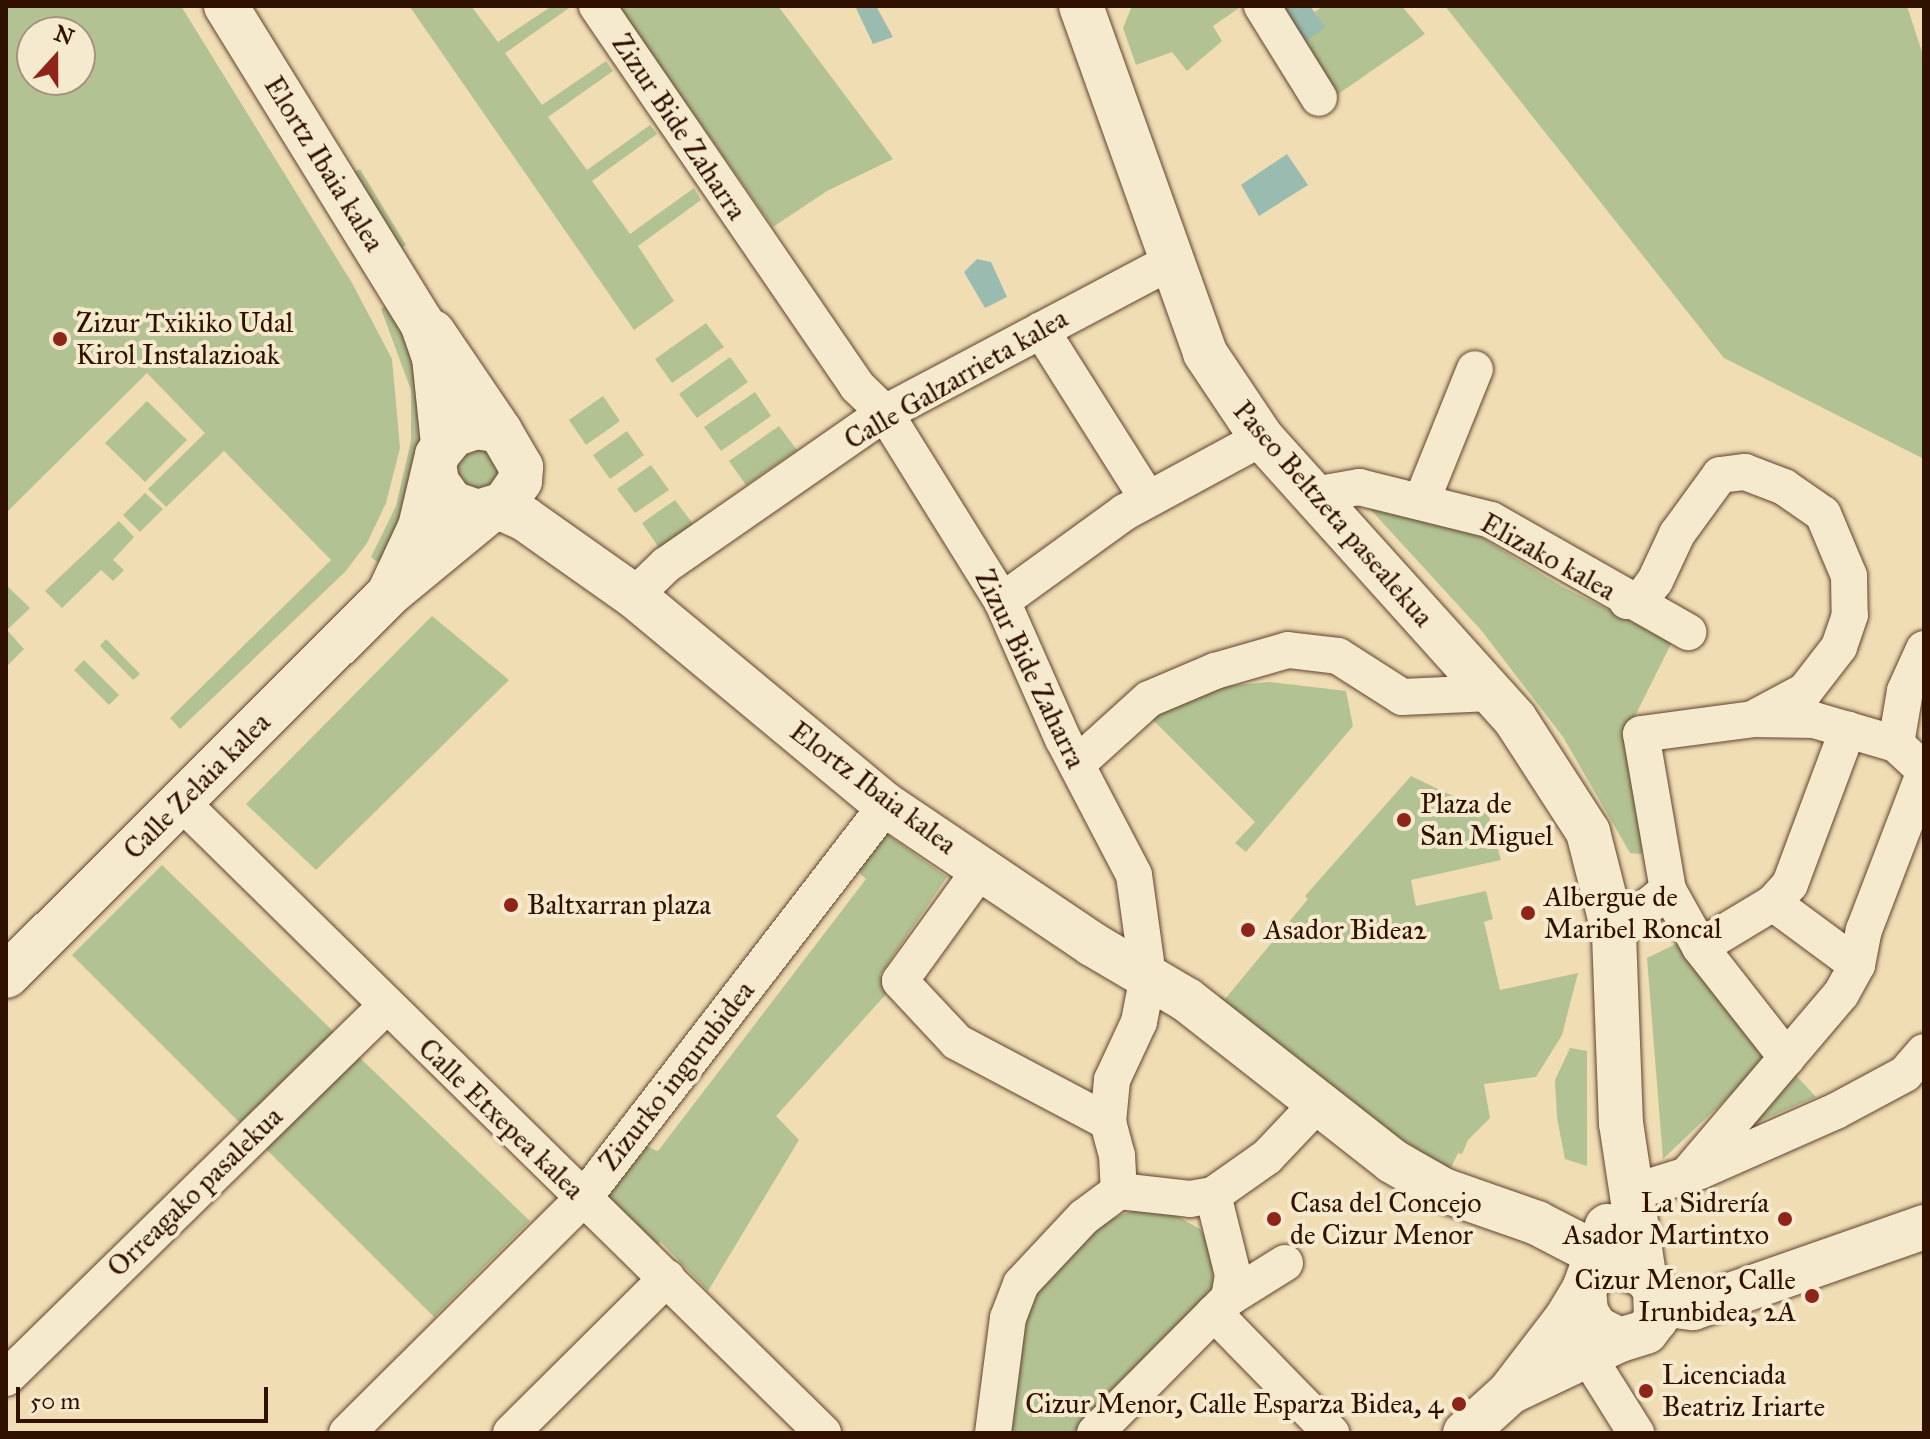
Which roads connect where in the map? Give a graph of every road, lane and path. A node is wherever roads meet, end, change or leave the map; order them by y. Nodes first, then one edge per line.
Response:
1 (226, 6) edge
2 (597, 6) edge
3 (1262, 6) edge
4 (1092, 10) edge
5 (1319, 98) dead end
6 (1172, 261) junction
7 (422, 323) junction
8 (1041, 330) junction
9 (1475, 369) dead end
10 (885, 413) junction
11 (1262, 438) junction
12 (509, 442) junction
13 (439, 456) junction
14 (1314, 495) junction
15 (1148, 499) junction
16 (1422, 500) junction
17 (495, 508) junction
18 (622, 588) junction
19 (388, 595) junction
20 (1002, 601) junction
21 (1627, 601) junction
22 (1688, 632) dead end
23 (1924, 649) edge
24 (1491, 693) junction
25 (1753, 719) junction
26 (1848, 729) junction
27 (1896, 744) junction
28 (1077, 764) junction
29 (1924, 772) edge
30 (182, 803) junction
31 (886, 805) junction
32 (981, 869) junction
33 (1668, 890) junction
34 (1773, 903) junction
35 (1614, 934) junction
36 (1700, 947) junction
37 (1857, 965) junction
38 (6, 976) edge
39 (1148, 976) junction
40 (385, 1007) junction
41 (1924, 1052) edge
42 (1787, 1058) junction
43 (1320, 1101) junction
44 (1108, 1122) junction
45 (1623, 1145) junction
46 (1686, 1176) junction
47 (1119, 1191) junction
48 (1630, 1193) junction
49 (1213, 1195) junction
50 (583, 1199) junction
51 (1924, 1227) edge
52 (1285, 1263) dead end
53 (1591, 1272) junction
54 (667, 1278) junction
55 (1652, 1290) junction
56 (1221, 1306) junction
57 (1605, 1349) junction
58 (6, 1378) edge
59 (1510, 1392) junction
60 (347, 1433) edge
61 (511, 1433) edge
62 (823, 1433) edge
63 (993, 1433) edge
64 (1095, 1433) edge
65 (1331, 1433) edge
66 (1465, 1433) edge
67 (1636, 1433) edge

1 - 7 street, Elortz Ibaia kalea
2 - 10 street, Zizur Bide Zaharra
3 - 5 street
4 - 6 street, Paseo Beltzeta pasealekua
6 - 8 street, Calle Galzarrieta kalea
6 - 11 street, Paseo Beltzeta pasealekua
7 - 12 street, Elortz Ibaia kalea
7 - 13 street, Elortz Ibaia kalea
8 - 10 street, Calle Galzarrieta kalea
8 - 15 street
9 - 16 street
10 - 18 street, Calle Galzarrieta kalea
10 - 20 street, Zizur Bide Zaharra
11 - 14 street, Paseo Beltzeta pasealekua
11 - 15 street
12 - 13 street
12 - 17 street
12 - 18 street, Elortz Ibaia kalea
13 - 17 street
13 - 19 street, Calle Zelaia kalea
14 - 16 street, Elizako kalea
14 - 24 street, Paseo Beltzeta pasealekua
15 - 20 street
16 - 21 street, Elizako kalea
17 - 18 street, Elortz Ibaia kalea
17 - 19 street, Calle Zelaia kalea
18 - 31 street, Elortz Ibaia kalea
19 - 30 street, Calle Zelaia kalea
20 - 28 street, Zizur Bide Zaharra
21 - 22 street, Elizako kalea
21 - 25 street, Elizako kalea
23 - 27 street
24 - 28 street
24 - 35 street, Paseo Beltzeta pasealekua
25 - 26 street
25 - 33 street
26 - 27 street
26 - 34 street
27 - 29 street
28 - 39 street, Zizur Bide Zaharra
29 - 37 street
30 - 38 street, Calle Zelaia kalea
30 - 40 street, Calle Etxepea kalea
31 - 32 street, Elortz Ibaia kalea
31 - 50 street, Zizurko ingurubidea
32 - 39 street, Elortz Ibaia kalea
32 - 44 street
33 - 35 street
33 - 36 street
34 - 36 street
34 - 37 street
35 - 45 street, Paseo Beltzeta pasealekua
36 - 42 street
37 - 42 street
39 - 43 street
39 - 44 street, Zizur Bide Zaharra
40 - 50 street, Calle Etxepea kalea
40 - 58 street, Orreagako pasalekua
41 - 46 street
42 - 46 street
43 - 49 street
43 - 53 street
44 - 47 street, Zizur Bide Zaharra
45 - 48 street
45 - 53 street
46 - 48 street
47 - 49 street
47 - 63 street
48 - 55 street
49 - 56 street
50 - 54 street, Calle Etxepea kalea
50 - 60 street, Zizurko ingurubidea
51 - 55 street
52 - 56 street
53 - 55 street
53 - 57 street
53 - 59 street
54 - 61 street
54 - 62 street, Calle Etxepea kalea
55 - 57 street
56 - 64 street
56 - 65 street
57 - 59 street
57 - 67 street
59 - 66 street

